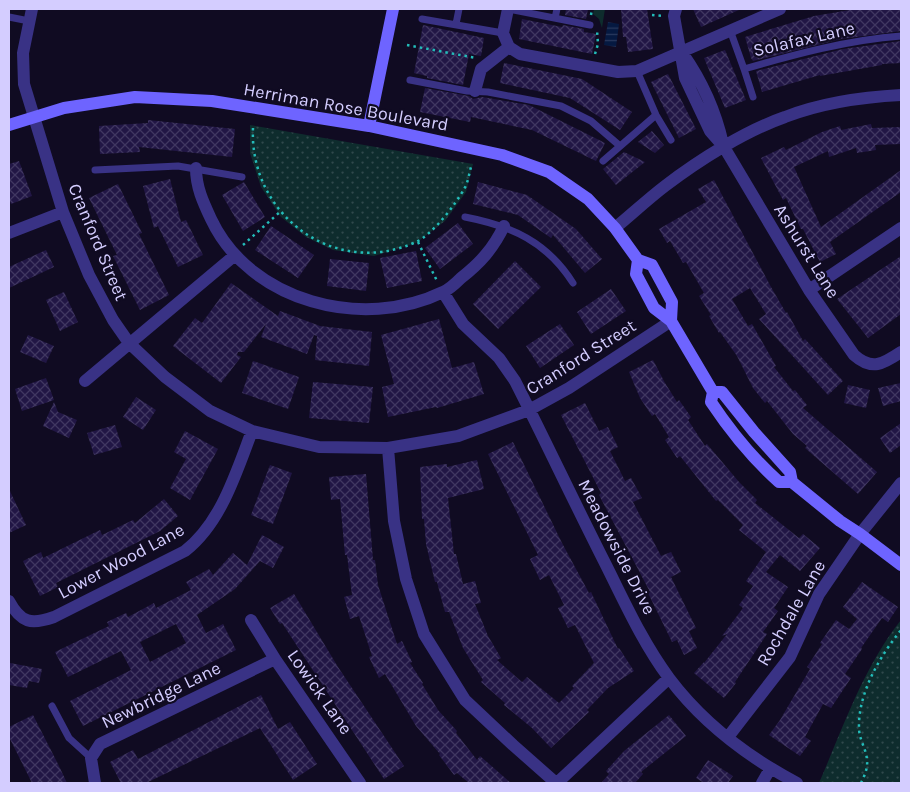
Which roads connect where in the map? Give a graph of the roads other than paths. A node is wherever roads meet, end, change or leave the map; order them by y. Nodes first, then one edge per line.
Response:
1 (393, 9) edge
2 (459, 9) edge
3 (508, 9) edge
4 (557, 9) edge
5 (676, 9) edge
6 (780, 9) edge
7 (30, 15) edge
8 (9, 17) edge
9 (555, 18) junction
10 (422, 19) dead end
11 (456, 24) junction
12 (590, 25) dead end
13 (730, 30) junction
14 (504, 33) junction
15 (901, 36) edge
16 (509, 47) junction
17 (681, 51) junction
18 (744, 69) junction
19 (637, 71) junction
20 (410, 80) dead end
21 (475, 91) junction
22 (901, 95) edge
23 (753, 97) dead end
24 (656, 115) junction
25 (33, 117) junction
26 (9, 124) edge
27 (369, 126) junction
28 (671, 140) dead end
29 (620, 146) junction
30 (724, 147) junction
31 (603, 161) dead end
32 (196, 168) junction
33 (95, 170) dead end
34 (242, 177) dead end
35 (63, 212) junction
36 (465, 218) dead end
37 (504, 226) junction
38 (616, 228) junction
39 (901, 228) edge
40 (9, 233) edge
41 (238, 252) junction
42 (638, 260) junction
43 (573, 283) dead end
44 (440, 287) junction
45 (809, 290) junction
46 (671, 321) junction
47 (129, 343) junction
48 (901, 352) edge
49 (84, 381) dead end
50 (713, 392) junction
51 (529, 410) junction
52 (252, 431) junction
53 (388, 448) junction
54 (792, 482) junction
55 (901, 483) edge
56 (860, 534) junction
57 (901, 565) edge
58 (9, 601) edge
59 (252, 620) dead end
60 (275, 660) junction
61 (669, 678) junction
62 (52, 706) dead end
63 (728, 737) junction
64 (91, 758) junction
65 (770, 769) junction
66 (95, 783) edge
67 (360, 783) edge
68 (556, 783) edge
69 (762, 783) edge
70 (797, 783) edge

1 - 27 street
2 - 11 lane
3 - 9 lane
3 - 14 street
4 - 9 lane
5 - 17 street, Ashurst Lane
6 - 13 street
7 - 8 lane
7 - 25 street, Cranford Street
9 - 12 lane
10 - 11 lane
11 - 14 lane
13 - 17 street
13 - 18 lane
14 - 16 street
15 - 18 lane, Solafax Lane
16 - 19 street
16 - 21 street
17 - 19 street
17 - 30 street, Ashurst Lane
18 - 23 lane
19 - 24 lane
20 - 21 lane
21 - 29 lane
22 - 30 street
24 - 28 lane
24 - 29 lane
25 - 26 street, Herriman Rose Boulevard
25 - 27 street, Herriman Rose Boulevard
25 - 35 street, Cranford Street
27 - 38 street, Herriman Rose Boulevard
29 - 31 lane
30 - 38 street
30 - 45 street, Ashurst Lane
32 - 33 lane
32 - 34 lane
32 - 41 street
35 - 40 street
35 - 47 street, Cranford Street
36 - 37 lane
37 - 43 lane
37 - 44 street
38 - 42 street, Herriman Rose Boulevard
39 - 45 street
41 - 44 street
41 - 47 street
42 - 46 street, Herriman Rose Boulevard
42 - 46 street, Herriman Rose Boulevard
44 - 51 street, Meadowside Drive
45 - 48 street, Ashurst Lane
46 - 50 street, Herriman Rose Boulevard
46 - 51 street, Cranford Street
47 - 49 street
47 - 52 street, Cranford Street
50 - 54 street, Herriman Rose Boulevard
50 - 54 street, Herriman Rose Boulevard
51 - 53 street, Cranford Street
51 - 61 street, Meadowside Drive
52 - 53 street, Cranford Street
52 - 58 street, Lower Wood Lane
53 - 68 street
54 - 56 street, Herriman Rose Boulevard
55 - 56 street, Rochdale Lane
56 - 57 street, Herriman Rose Boulevard
56 - 63 street, Rochdale Lane
59 - 60 street, Lowick Lane
60 - 64 street, Newbridge Lane
60 - 67 street, Lowick Lane
61 - 63 street, Meadowside Drive
61 - 68 street
62 - 64 lane
63 - 65 street, Meadowside Drive
64 - 66 street
65 - 69 street
65 - 70 street, Meadowside Drive

